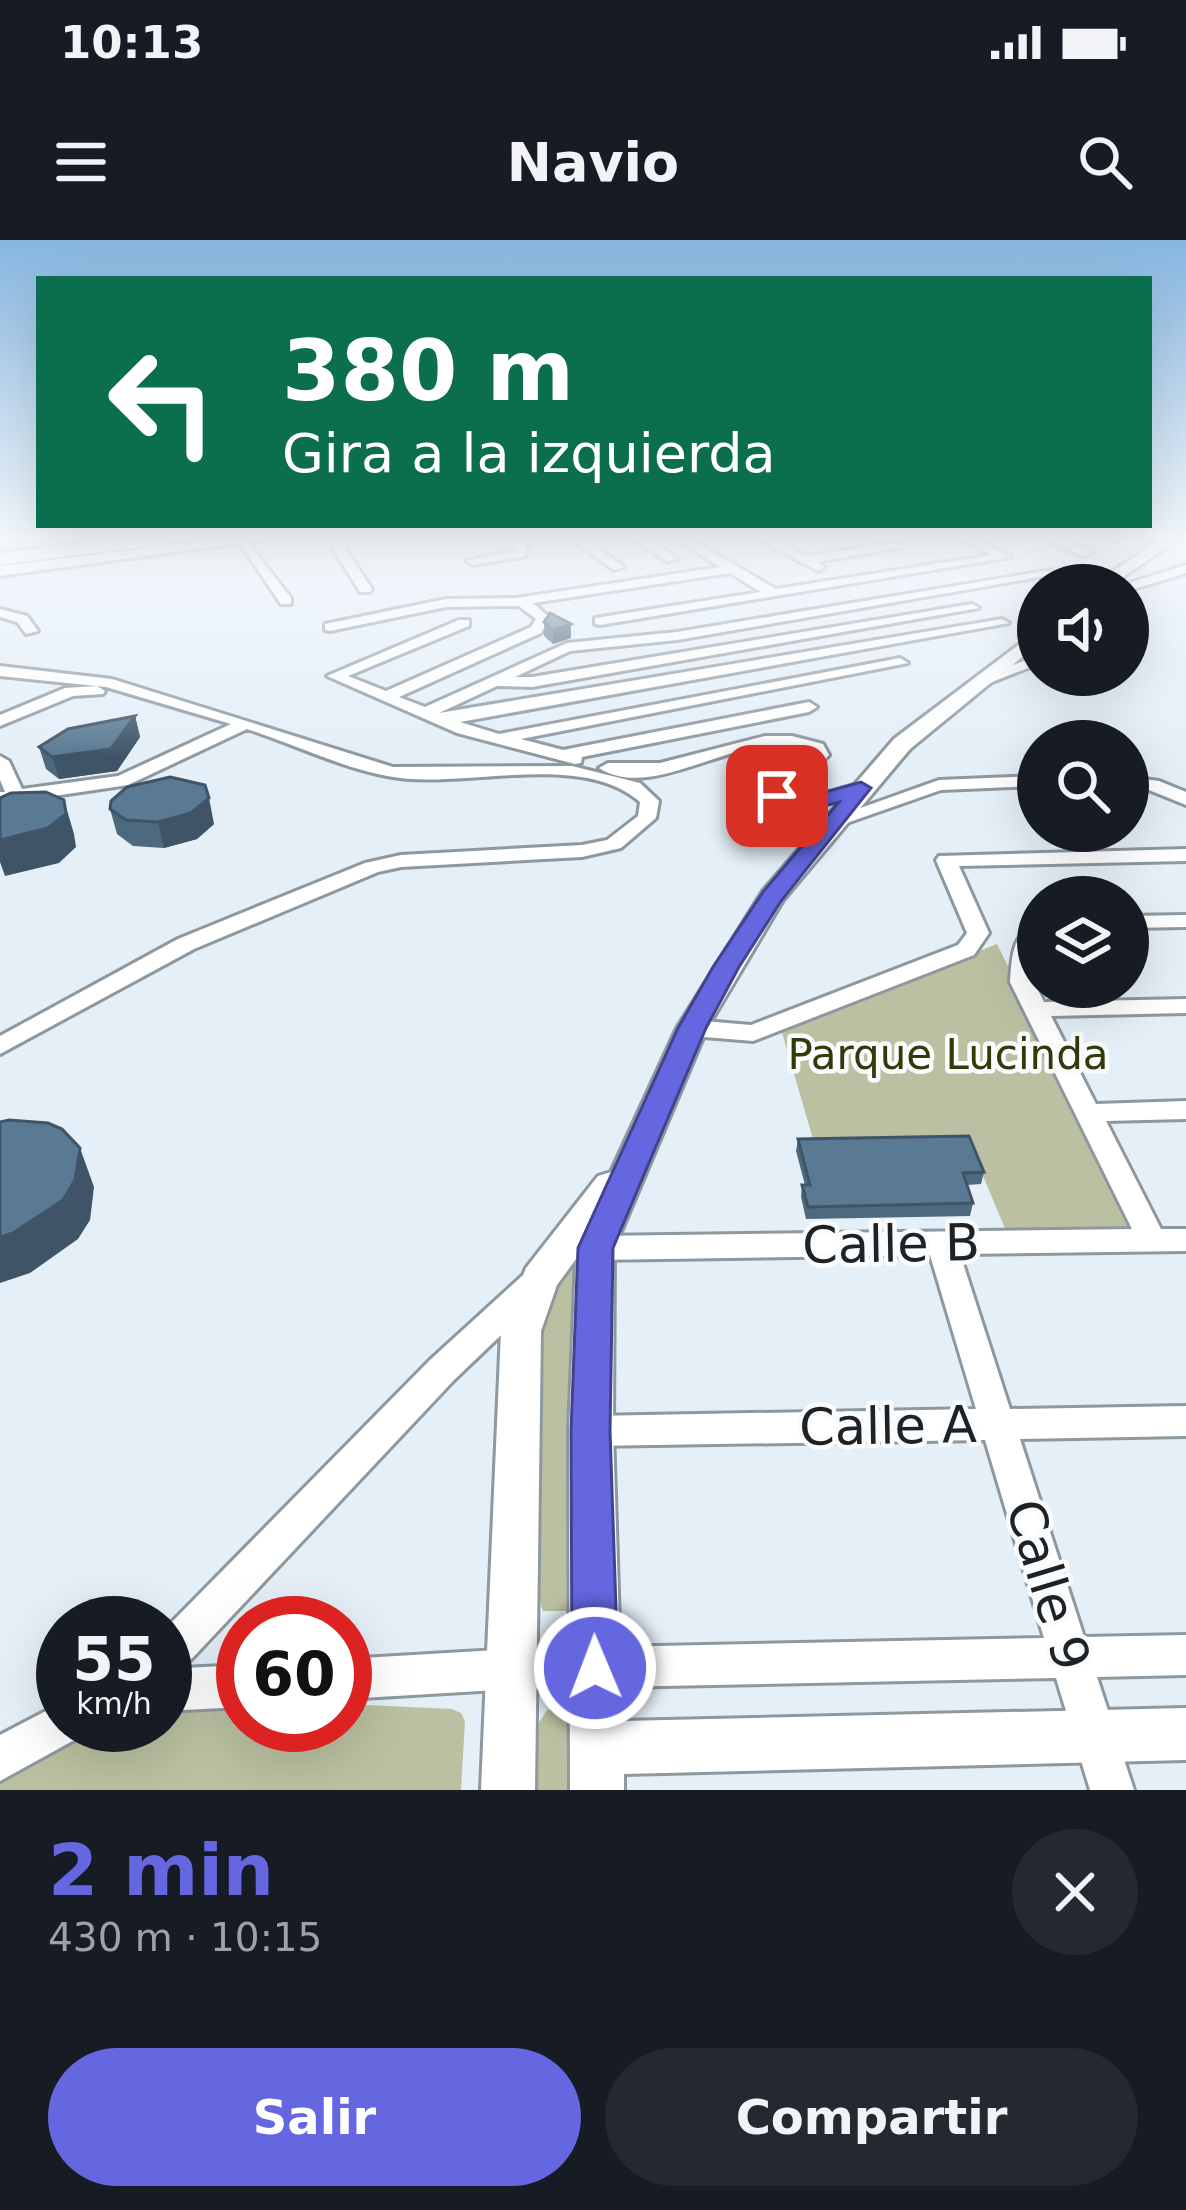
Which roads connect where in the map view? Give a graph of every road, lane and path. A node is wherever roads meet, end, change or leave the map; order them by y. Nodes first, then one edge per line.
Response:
1 (406, 611) edge
2 (534, 611) edge
3 (588, 611) edge
4 (663, 611) edge
5 (826, 611) edge
6 (953, 611) edge
7 (0, 614) edge
8 (600, 621) junction
9 (464, 623) dead end
10 (1002, 623) dead end
11 (330, 627) dead end
12 (31, 631) dead end
13 (622, 638) junction
14 (1017, 652) edge
15 (655, 663) junction
16 (900, 663) dead end
17 (1017, 667) edge
18 (0, 671) edge
19 (493, 681) junction
20 (977, 683) junction
21 (386, 697) junction
22 (808, 707) dead end
23 (210, 712) junction
24 (434, 716) junction
25 (0, 721) edge
26 (246, 723) junction
27 (494, 739) junction
28 (561, 756) junction
29 (0, 761) edge
30 (1017, 782) edge
31 (1149, 786) edge
32 (861, 788) junction
33 (1182, 792) edge
34 (8, 796) edge
35 (834, 821) junction
36 (1186, 855) edge
37 (1149, 922) edge
38 (1186, 922) edge
39 (1149, 1002) edge
40 (1186, 1006) edge
41 (1041, 1008) edge
42 (1035, 1009) joint
43 (692, 1028) junction
44 (0, 1046) edge
45 (1186, 1110) edge
46 (1085, 1113) junction
47 (637, 1151) junction
48 (1152, 1240) junction
49 (1186, 1240) edge
50 (941, 1243) junction
51 (596, 1248) junction
52 (539, 1279) junction
53 (1186, 1421) edge
54 (997, 1424) junction
55 (591, 1431) junction
56 (192, 1630) edge
57 (1186, 1655) edge
58 (1070, 1657) junction
59 (595, 1668) junction
60 (513, 1669) junction
61 (372, 1677) edge
62 (1186, 1735) edge
63 (1095, 1737) junction
64 (36, 1738) edge
65 (0, 1759) edge
66 (597, 1769) edge
67 (508, 1790) edge
68 (1112, 1790) edge

1 - 11 street
2 - 21 street
3 - 8 street
4 - 8 street
5 - 13 street
6 - 15 street
7 - 12 street
8 - 13 street
9 - 21 street
10 - 24 street
13 - 15 street
13 - 19 street
14 - 20 main road
15 - 19 street
16 - 27 street
17 - 20 street
18 - 23 street
19 - 24 street
20 - 32 main road
21 - 24 street
22 - 28 street
23 - 25 street
23 - 26 street
24 - 27 street
26 - 34 street
26 - 44 street
27 - 28 street
28 - 32 street
29 - 34 street
30 - 35 street
31 - 33 street
32 - 35 main road
35 - 43 main road
36 - 43 street
37 - 38 street
39 - 40 street
41 - 42 street
42 - 46 street
43 - 47 main road
45 - 46 street
46 - 48 street
47 - 51 main road
47 - 52 main road
48 - 49 street, Calle B
48 - 50 street, Calle B
50 - 51 street, Calle B
50 - 54 street, Calle 9
51 - 55 main road
52 - 56 street
52 - 60 main road
53 - 54 street, Calle A
54 - 55 street, Calle A
54 - 58 street, Calle 9
55 - 59 main road
57 - 58 street
58 - 59 street
58 - 63 street, Calle 9
59 - 60 street
59 - 66 main road
60 - 61 street
60 - 67 main road
62 - 63 main road
63 - 66 main road
63 - 68 street, Calle 9
64 - 65 street

